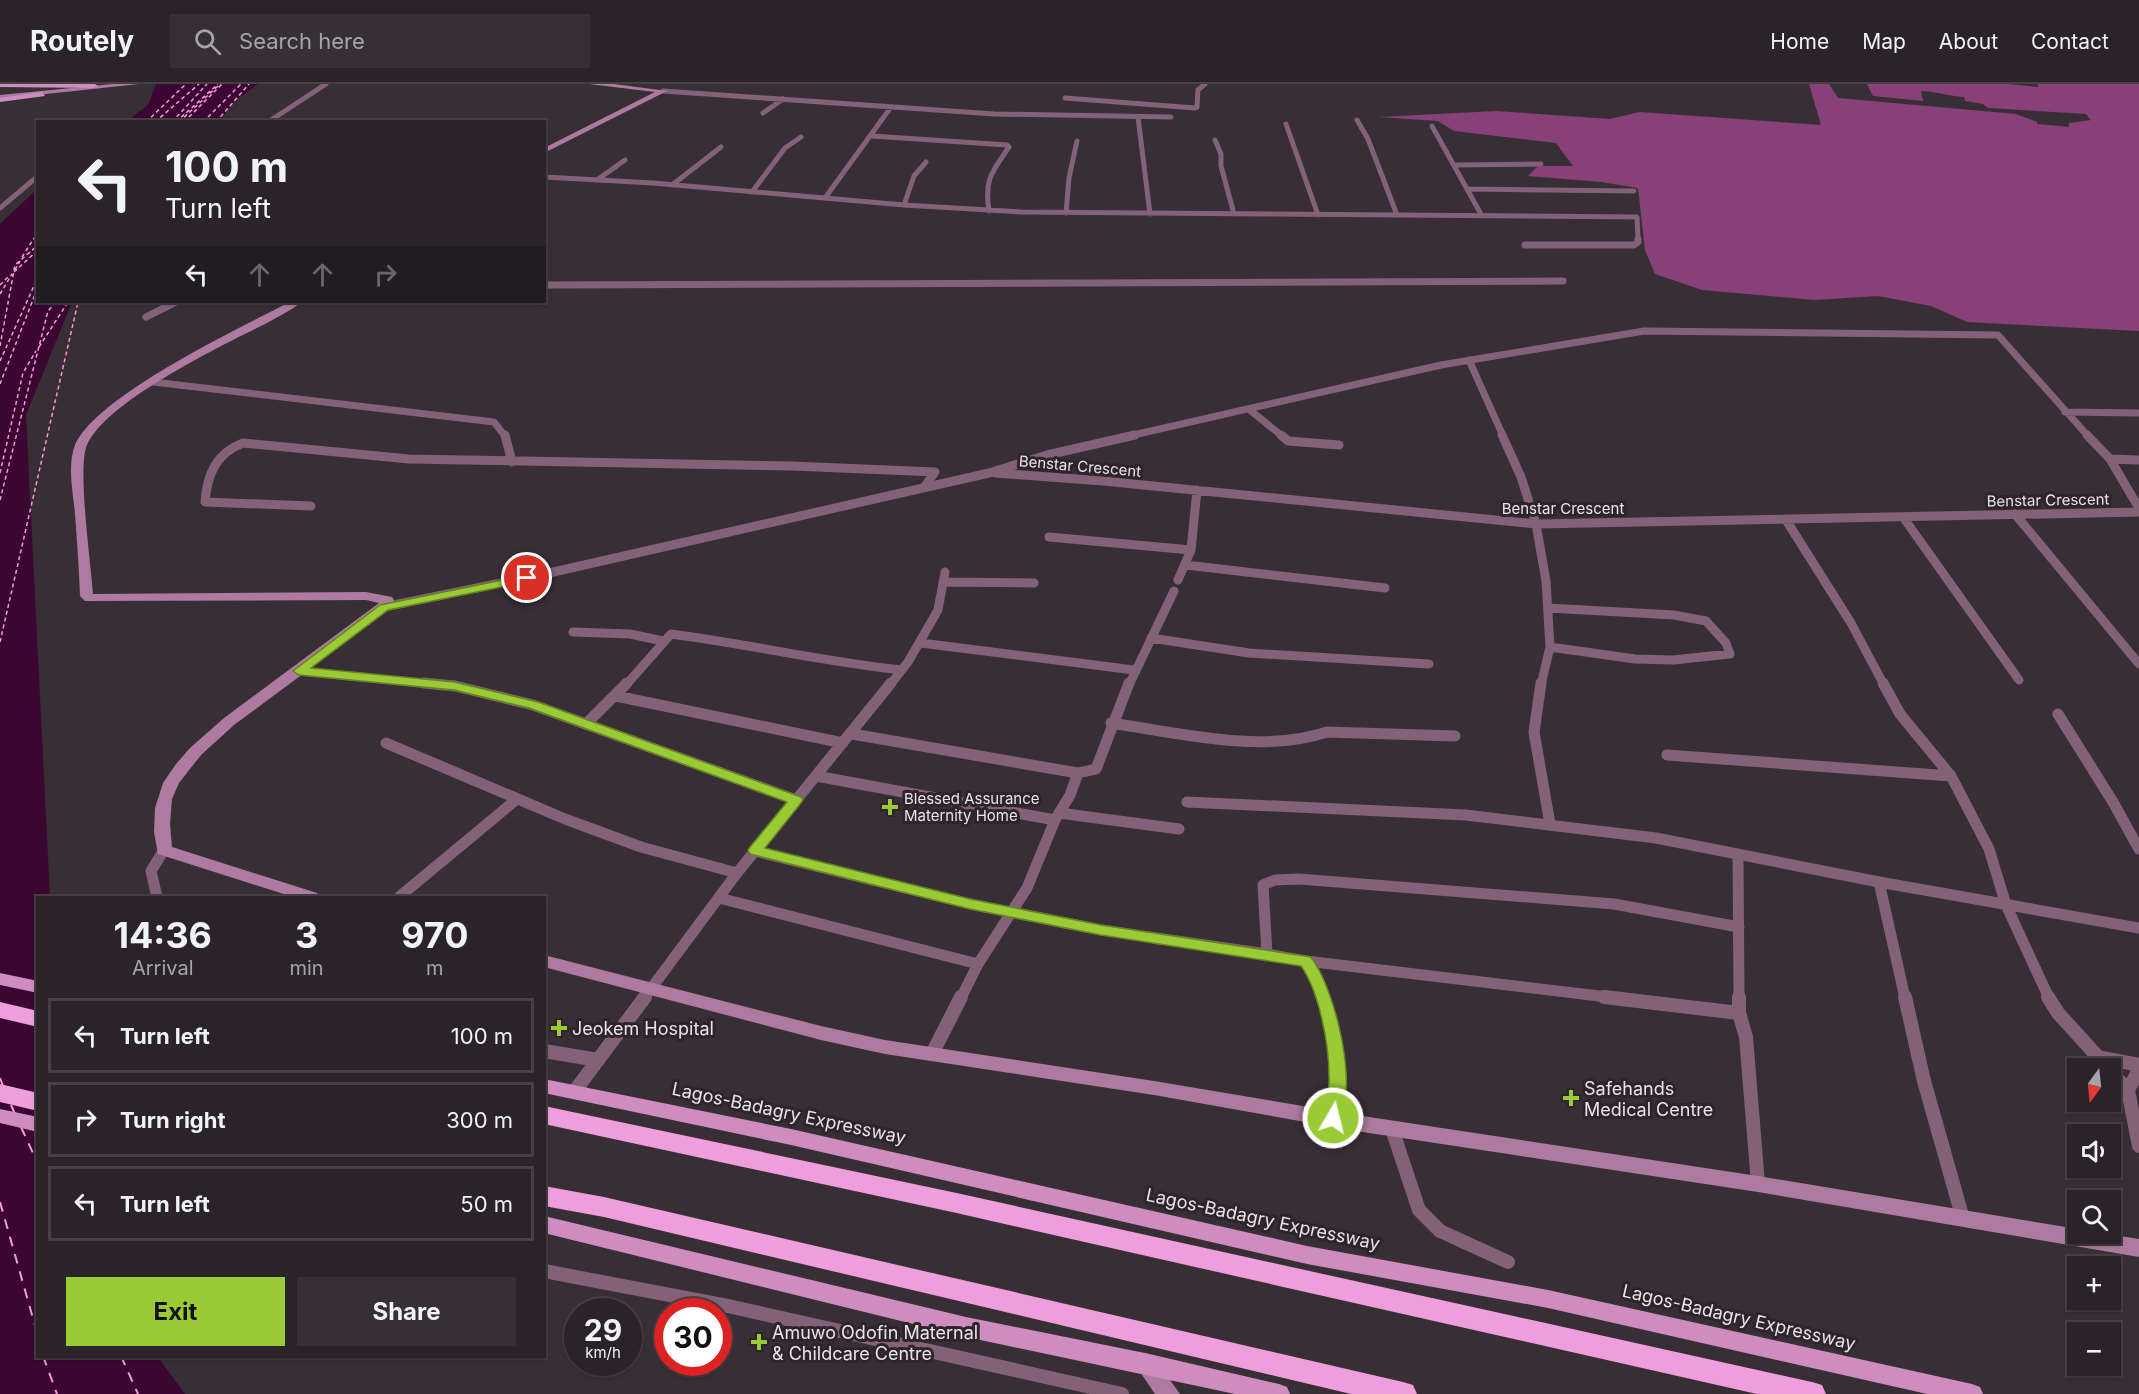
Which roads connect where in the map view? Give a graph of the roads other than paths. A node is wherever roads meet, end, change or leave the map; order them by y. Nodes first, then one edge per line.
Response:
1 (135, 84) edge
2 (326, 84) edge
3 (593, 84) edge
4 (1205, 84) edge
5 (0, 85) edge
6 (102, 86) edge
7 (663, 91) junction
8 (0, 97) edge
9 (1065, 98) dead end
10 (783, 99) junction
11 (891, 107) junction
12 (763, 113) dead end
13 (1138, 117) junction
14 (1171, 117) dead end
15 (271, 120) edge
16 (1357, 120) dead end
17 (1286, 124) dead end
18 (1432, 126) dead end
19 (872, 136) junction
20 (801, 137) dead end
21 (1215, 140) dead end
22 (1077, 141) dead end
23 (721, 147) dead end
24 (546, 150) edge
25 (625, 160) dead end
26 (926, 162) dead end
27 (1542, 164) dead end
28 (1454, 165) junction
29 (546, 177) edge
30 (36, 178) edge
31 (597, 180) junction
32 (672, 185) junction
33 (1468, 189) junction
34 (1634, 191) dead end
35 (752, 192) junction
36 (825, 198) junction
37 (904, 205) junction
38 (0, 208) edge
39 (989, 211) junction
40 (1066, 213) junction
41 (1150, 214) junction
42 (1234, 214) junction
43 (1318, 215) junction
44 (1397, 215) junction
45 (1482, 216) junction
46 (1525, 245) dead end
47 (1563, 280) dead end
48 (546, 285) edge
49 (174, 303) edge
50 (295, 303) edge
51 (146, 317) dead end
52 (1469, 360) junction
53 (153, 382) junction
54 (1250, 410) junction
55 (2065, 412) junction
56 (2139, 413) edge
57 (1339, 445) dead end
58 (2110, 459) junction
59 (2139, 460) edge
60 (512, 462) junction
61 (989, 473) junction
62 (925, 486) junction
63 (1197, 490) junction
64 (311, 506) dead end
65 (2139, 510) edge
66 (2015, 514) junction
67 (1903, 517) junction
68 (1786, 520) junction
69 (1536, 524) junction
70 (1049, 537) dead end
71 (1191, 550) junction
72 (1186, 565) junction
73 (1034, 583) dead end
74 (1385, 588) dead end
75 (384, 607) junction
76 (1548, 608) junction
77 (573, 632) dead end
78 (1151, 638) junction
79 (663, 641) junction
80 (921, 643) junction
81 (1550, 647) junction
82 (1429, 664) dead end
83 (2139, 664) edge
84 (902, 670) junction
85 (1134, 670) junction
86 (299, 671) junction
87 (2019, 680) dead end
88 (616, 696) junction
89 (2058, 714) dead end
90 (1111, 723) junction
91 (586, 724) junction
92 (852, 734) junction
93 (1455, 736) dead end
94 (386, 743) dead end
95 (843, 743) junction
96 (1667, 755) dead end
97 (1078, 773) junction
98 (816, 776) junction
99 (1951, 776) junction
100 (517, 799) junction
101 (796, 800) junction
102 (1187, 802) dead end
103 (1057, 817) junction
104 (1550, 824) junction
105 (1179, 829) dead end
106 (2139, 849) edge
107 (164, 850) junction
108 (755, 850) junction
109 (1738, 854) junction
110 (737, 873) junction
111 (1879, 882) junction
112 (157, 896) edge
113 (308, 896) edge
114 (400, 896) edge
115 (719, 898) junction
116 (2006, 905) junction
117 (1014, 912) junction
118 (1739, 927) junction
119 (2139, 928) edge
120 (1267, 954) junction
121 (1306, 961) junction
122 (546, 962) edge
123 (978, 964) junction
124 (0, 979) edge
125 (36, 987) edge
126 (652, 989) junction
127 (0, 1010) edge
128 (1739, 1013) junction
129 (36, 1019) edge
130 (546, 1051) edge
131 (932, 1054) junction
132 (2097, 1057) joint
133 (598, 1060) junction
134 (2139, 1068) edge
135 (2121, 1083) edge
136 (546, 1086) edge
137 (2128, 1090) junction
138 (574, 1092) junction
139 (0, 1093) edge
140 (36, 1102) edge
141 (546, 1115) edge
142 (0, 1116) edge
143 (1333, 1118) junction
144 (36, 1125) edge
145 (1392, 1129) junction
146 (2139, 1146) edge
147 (1758, 1184) junction
148 (546, 1196) edge
149 (1963, 1219) junction
150 (546, 1224) edge
151 (2139, 1248) edge
152 (1508, 1262) dead end
153 (546, 1271) edge
154 (1145, 1363) junction
155 (1122, 1394) edge
156 (1168, 1394) edge
157 (1279, 1394) edge
158 (1403, 1394) edge
159 (1812, 1394) edge
160 (1972, 1394) edge

1 - 6 main road
2 - 15 street
3 - 7 main road
4 - 9 street
5 - 6 main road
6 - 8 main road
6 - 8 main road
7 - 10 street
7 - 24 main road
10 - 11 street
10 - 12 street
11 - 13 street
11 - 19 street
13 - 14 street
13 - 41 street
16 - 44 street
17 - 43 street
18 - 28 street
19 - 36 street
19 - 39 street
20 - 35 street
21 - 42 street
22 - 40 street
23 - 32 street
25 - 31 street
26 - 37 street
27 - 28 street
28 - 33 street
29 - 31 street
30 - 38 street
31 - 32 street
32 - 35 street
33 - 34 street
33 - 45 street
35 - 36 street
36 - 37 street
37 - 39 street
39 - 40 street
40 - 41 street
41 - 42 street
42 - 43 street
43 - 44 street
44 - 45 street
45 - 46 street
47 - 48 street
49 - 51 street
50 - 53 main road
52 - 54 street
52 - 55 street
52 - 69 street
53 - 60 street
53 - 75 main road
54 - 57 street
54 - 61 street
55 - 56 street
55 - 58 street
58 - 59 street
58 - 65 street
60 - 62 street
60 - 64 street
61 - 62 street
61 - 63 street, Benstar Crescent
62 - 75 street
63 - 69 street, Benstar Crescent
63 - 71 street
65 - 66 street, Benstar Crescent
66 - 67 street, Benstar Crescent
66 - 83 street
67 - 68 street, Benstar Crescent
67 - 87 street
68 - 69 street, Benstar Crescent
68 - 99 street
69 - 76 street
70 - 71 street
71 - 72 street
72 - 74 street
72 - 78 street
73 - 80 street
75 - 86 main road
76 - 81 street
76 - 81 street
77 - 79 street
78 - 82 street
78 - 85 street
79 - 84 street
79 - 88 street
80 - 84 street
80 - 85 street
81 - 104 street
84 - 92 street
85 - 90 street
86 - 91 street
86 - 107 main road
88 - 91 street
88 - 95 street
89 - 106 street
90 - 93 street
90 - 97 street
91 - 101 street
92 - 95 street
92 - 97 street
94 - 100 street
95 - 98 street
96 - 99 street
97 - 103 street
98 - 101 street
98 - 103 street
99 - 116 street
100 - 110 street
100 - 114 street
101 - 108 street
102 - 104 street
103 - 105 street
103 - 117 street
104 - 109 street
107 - 112 street
107 - 113 main road
108 - 110 street
108 - 117 street
109 - 111 street
109 - 118 street
110 - 115 street
111 - 116 street
111 - 149 street
115 - 123 street
115 - 126 street
116 - 119 street
116 - 132 street
117 - 120 street
117 - 123 street
118 - 120 street
118 - 128 street
120 - 121 street
121 - 128 street
121 - 143 street
122 - 126 main road
123 - 131 street
124 - 125 main road
126 - 131 main road
126 - 133 street
127 - 129 highway
128 - 147 street
130 - 133 street
131 - 143 main road
132 - 134 street
133 - 138 street
134 - 137 street
135 - 137 street
136 - 138 main road, Lagos-Badagry Expressway
137 - 146 street
138 - 160 main road, Lagos-Badagry Expressway
139 - 140 highway
141 - 159 highway
142 - 144 main road
143 - 145 main road
145 - 147 main road
145 - 152 street
147 - 149 main road
148 - 158 highway
149 - 151 main road
150 - 154 main road
153 - 155 street
154 - 156 main road
154 - 157 main road

